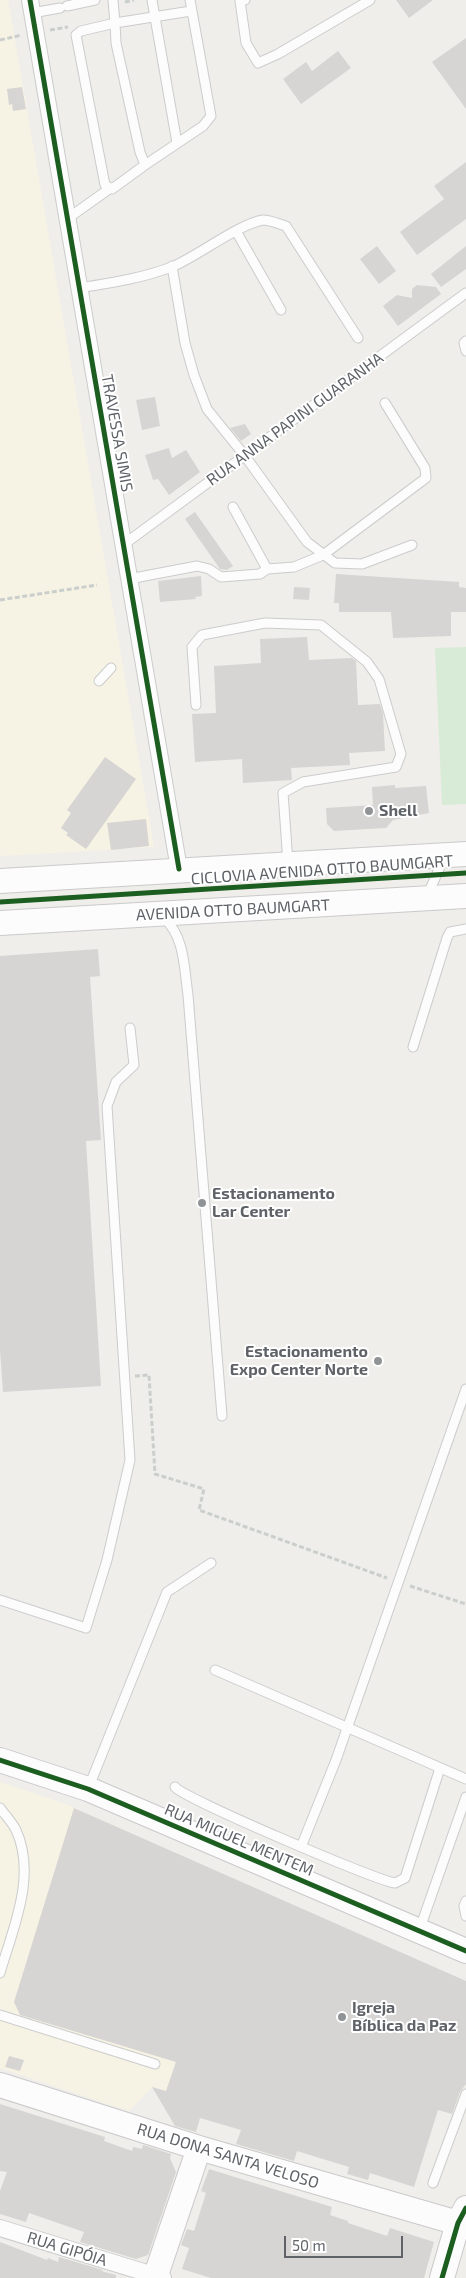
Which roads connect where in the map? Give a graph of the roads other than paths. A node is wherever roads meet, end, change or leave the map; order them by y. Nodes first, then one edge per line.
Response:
1 (95, 0) edge
2 (113, 0) edge
3 (152, 0) edge
4 (190, 0) edge
5 (245, 0) edge
6 (370, 0) edge
7 (78, 2) edge
8 (31, 7) edge
9 (191, 10) junction
10 (154, 17) junction
11 (115, 23) junction
12 (177, 142) junction
13 (145, 165) junction
14 (108, 188) junction
15 (67, 219) junction
16 (236, 231) junction
17 (172, 266) junction
18 (79, 288) junction
19 (466, 293) edge
20 (281, 310) dead end
21 (358, 338) dead end
22 (466, 342) edge
23 (466, 351) edge
24 (385, 403) dead end
25 (245, 456) junction
26 (233, 507) dead end
27 (123, 545) junction
28 (412, 545) dead end
29 (324, 555) junction
30 (267, 569) junction
31 (129, 579) junction
32 (111, 668) dead end
33 (99, 681) dead end
34 (196, 705) dead end
35 (456, 855) edge
36 (288, 864) junction
37 (179, 870) junction
38 (0, 881) edge
39 (466, 896) edge
40 (426, 899) junction
41 (160, 914) junction
42 (0, 923) edge
43 (466, 930) edge
44 (130, 1028) dead end
45 (413, 1047) dead end
46 (466, 1389) edge
47 (222, 1416) dead end
48 (211, 1563) dead end
49 (0, 1600) edge
50 (215, 1670) dead end
51 (347, 1728) junction
52 (0, 1760) edge
53 (440, 1768) junction
54 (466, 1779) edge
55 (175, 1787) dead end
56 (88, 1789) junction
57 (466, 1797) edge
58 (0, 1808) edge
59 (463, 1816) edge
60 (301, 1847) junction
61 (466, 1900) edge
62 (466, 1916) edge
63 (418, 1931) junction
64 (466, 1951) edge
65 (0, 1973) edge
66 (0, 2015) edge
67 (155, 2064) dead end
68 (0, 2085) edge
69 (466, 2094) edge
70 (199, 2148) junction
71 (434, 2183) dead end
72 (462, 2215) edge
73 (0, 2228) edge
74 (158, 2277) edge
75 (442, 2278) edge

1 - 7 lane
2 - 11 lane
3 - 10 lane
4 - 9 lane
5 - 6 lane
7 - 8 lane
8 - 15 street, TRAVESSA SIMIS
9 - 10 lane
9 - 12 lane
10 - 11 lane
10 - 12 lane
11 - 13 lane
11 - 14 lane
12 - 13 lane
13 - 14 lane
14 - 15 lane
15 - 18 street, TRAVESSA SIMIS
16 - 17 lane
16 - 20 lane
16 - 21 lane
17 - 18 lane
17 - 25 lane
18 - 27 street, TRAVESSA SIMIS
19 - 25 lane, RUA ANNA PAPINI GUARANHA
22 - 23 lane
24 - 29 lane
25 - 27 lane, RUA ANNA PAPINI GUARANHA
25 - 29 lane
26 - 30 lane
27 - 31 street, TRAVESSA SIMIS
28 - 29 lane
29 - 30 lane
30 - 31 lane
31 - 37 street, TRAVESSA SIMIS
32 - 33 lane
34 - 36 lane
35 - 36 street
35 - 40 lane
36 - 37 street
37 - 38 street
39 - 40 street, AVENIDA OTTO BAUMGART
40 - 41 street, AVENIDA OTTO BAUMGART
41 - 42 street, AVENIDA OTTO BAUMGART
41 - 47 lane
43 - 45 lane
44 - 49 lane
46 - 51 lane
48 - 56 lane
50 - 51 lane
51 - 53 lane
51 - 60 lane
52 - 56 street, RUA MIGUEL MENTEM
53 - 54 lane
53 - 60 lane
55 - 60 lane
56 - 63 street, RUA MIGUEL MENTEM
57 - 59 lane
58 - 65 lane
59 - 63 lane
61 - 62 lane
63 - 64 street, RUA MIGUEL MENTEM
66 - 67 lane
68 - 70 street, RUA DONA SANTA VELOSO
69 - 71 lane
70 - 72 street, RUA DONA SANTA VELOSO
70 - 74 street
72 - 75 street
73 - 74 street, RUA GIPÓIA

